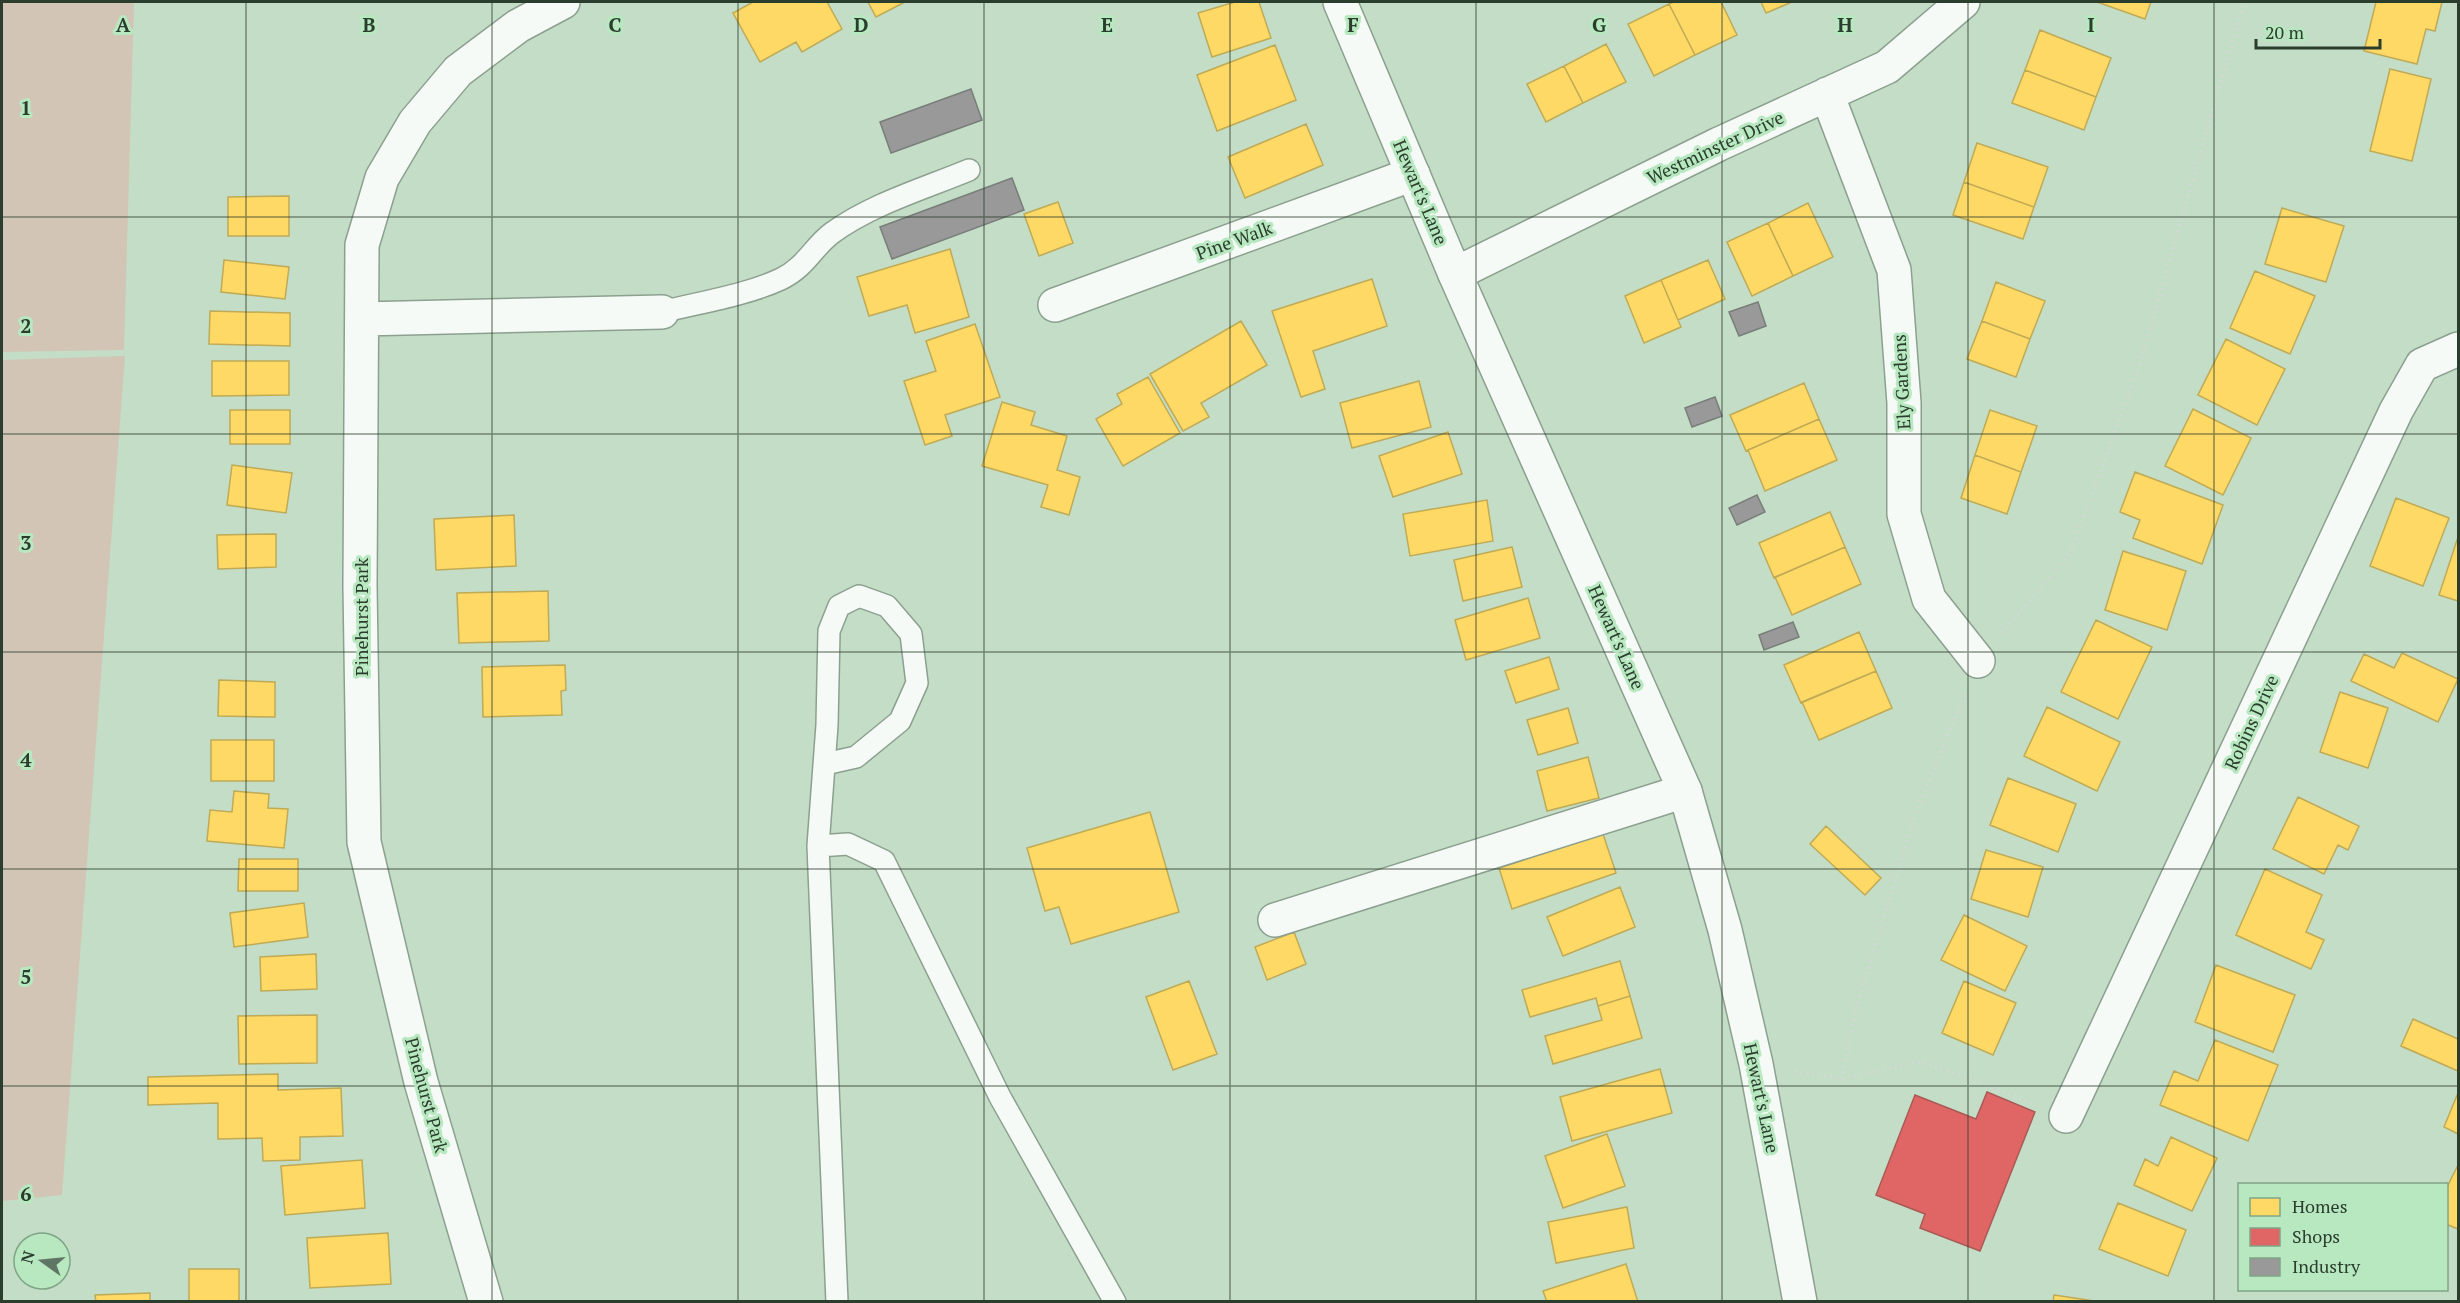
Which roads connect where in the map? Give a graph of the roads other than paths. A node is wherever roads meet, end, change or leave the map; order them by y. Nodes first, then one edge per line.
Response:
1 (563, 2) edge
2 (1340, 2) edge
3 (1963, 2) edge
4 (1827, 94) junction
5 (969, 170) dead end
6 (1413, 174) junction
7 (1455, 274) junction
8 (1055, 305) dead end
9 (662, 312) joint
10 (362, 319) junction
11 (2458, 348) edge
12 (1978, 661) road end
13 (825, 764) junction
14 (1685, 791) junction
15 (818, 846) junction
16 (1275, 920) dead end
17 (2066, 1116) road end
18 (486, 1302) edge
19 (837, 1302) edge
20 (1115, 1302) edge
21 (1800, 1302) edge

1 - 10 street, Pinehurst Park
2 - 6 street, Hewart's Lane
3 - 4 street, Westminster Drive
4 - 7 street, Westminster Drive
4 - 12 street, Ely Gardens
5 - 9 lane
6 - 7 street, Hewart's Lane
6 - 8 street, Pine Walk
7 - 14 street, Hewart's Lane
9 - 10 street
10 - 18 street, Pinehurst Park
11 - 17 street, Robins Drive
13 - 13 lane
13 - 15 lane
14 - 16 street
14 - 21 street, Hewart's Lane
15 - 19 lane
15 - 20 lane

